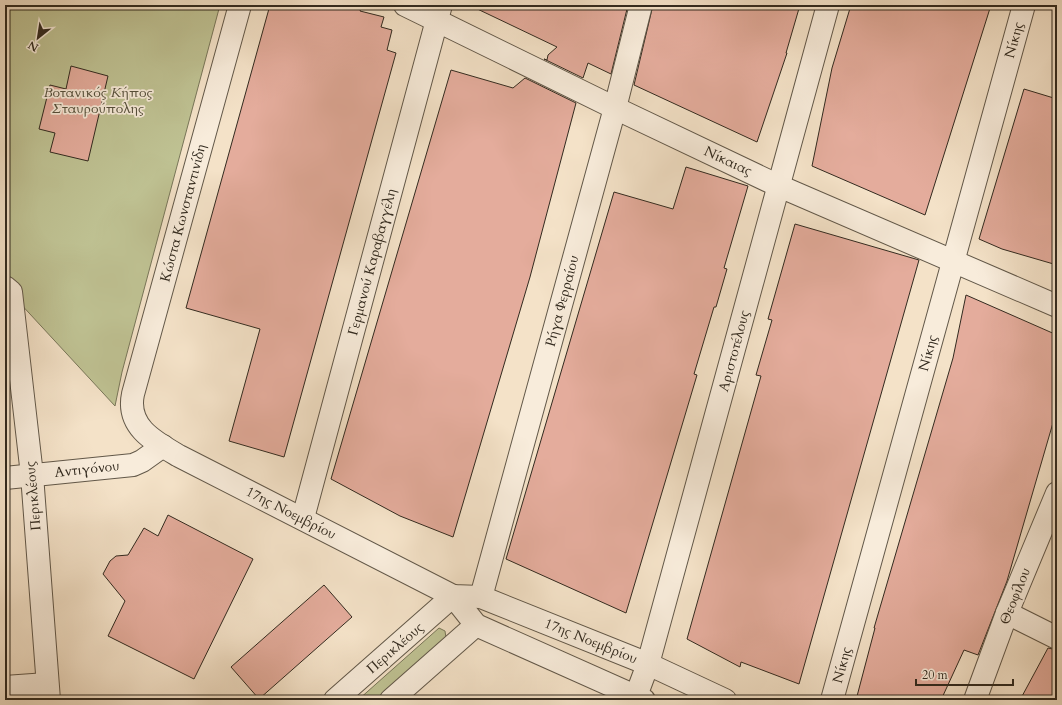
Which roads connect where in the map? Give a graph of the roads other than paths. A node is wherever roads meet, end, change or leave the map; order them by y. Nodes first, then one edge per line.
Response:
1 (240, 5) edge
2 (405, 5) edge
3 (641, 5) edge
4 (828, 5) edge
5 (1024, 5) edge
6 (439, 13) edge
7 (615, 108) junction
8 (779, 186) junction
9 (953, 261) junction
10 (8, 290) edge
11 (1057, 306) edge
12 (136, 421) joint
13 (163, 446) junction
14 (32, 475) junction
15 (5, 478) edge
16 (1057, 493) edge
17 (303, 518) junction
18 (453, 596) junction
19 (481, 597) junction
20 (1007, 613) junction
21 (476, 625) junction
22 (1057, 638) edge
23 (648, 664) junction
24 (5, 687) edge
25 (48, 692) edge
26 (640, 698) edge
27 (336, 700) edge
28 (391, 700) edge
29 (726, 700) edge
30 (832, 700) edge
31 (975, 700) edge

1 - 12 street, Κώστα Κωνσταντινίδη
2 - 6 street, Νίκαιας
3 - 7 street, Ρήγα Φερραίου
4 - 8 street, Αριστοτέλους
5 - 9 street, Νίκης
6 - 7 street, Νίκαιας
6 - 17 street, Γερμανού Καραβαγγέλη
7 - 8 street, Νίκαιας
7 - 19 street, Ρήγα Φερραίου
8 - 9 street, Νίκαιας
8 - 23 street, Αριστοτέλους
9 - 11 street, Νίκαιας
9 - 30 street, Νίκης
10 - 14 street, Περικλέους
12 - 13 street, 17ης Νοεμβρίου
13 - 14 street, Αντιγόνου
13 - 17 street, 17ης Νοεμβρίου
14 - 15 street, Αντιγόνου
14 - 25 street, Περικλέους
16 - 20 street, Θεοφίλου
17 - 18 street, 17ης Νοεμβρίου
18 - 19 street, 17ης Νοεμβρίου
18 - 21 street, 17ης Νοεμβρίου
18 - 27 street, Περικλέους
19 - 23 street, 17ης Νοεμβρίου
20 - 22 street
20 - 31 street, Θεοφίλου
21 - 26 street, 17ης Νοεμβρίου
21 - 28 street
23 - 26 street, Αριστοτέλους
23 - 29 street, 17ης Νοεμβρίου
24 - 25 street

